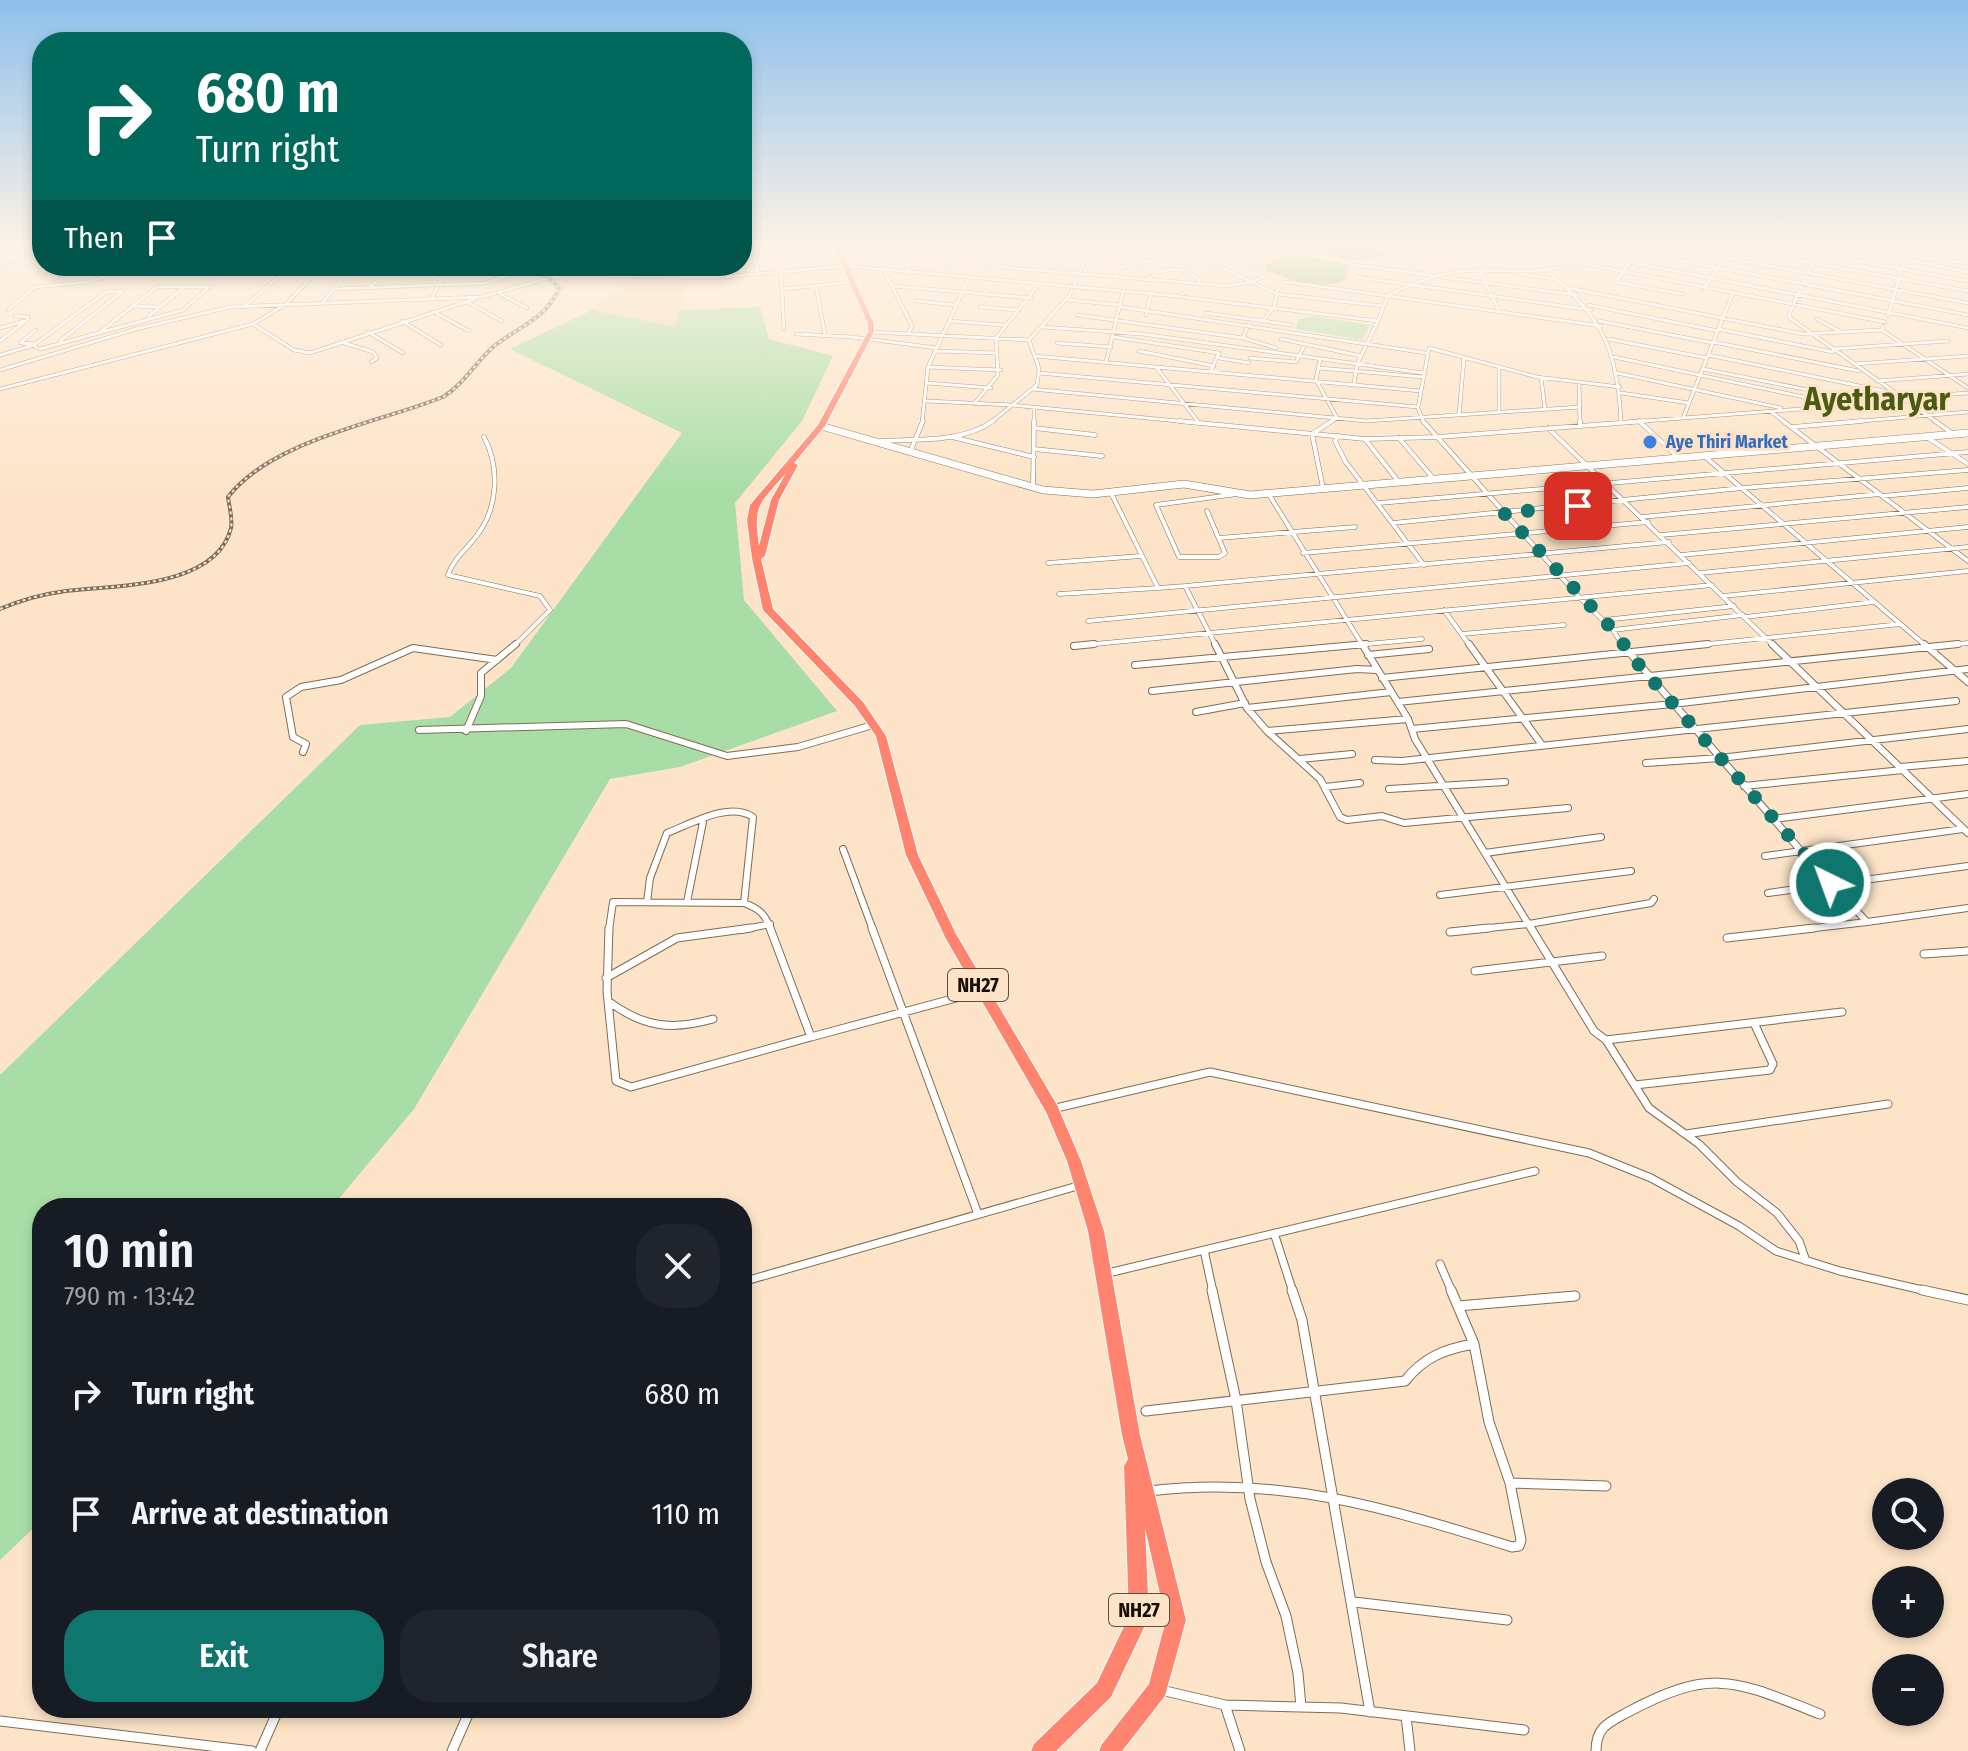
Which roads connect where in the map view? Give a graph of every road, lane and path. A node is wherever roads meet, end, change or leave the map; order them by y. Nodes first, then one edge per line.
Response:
1 (16, 329) edge
2 (59, 329) edge
3 (76, 329) edge
4 (104, 329) edge
5 (112, 329) edge
6 (142, 329) edge
7 (235, 329) edge
8 (261, 329) edge
9 (378, 329) edge
10 (415, 329) edge
11 (465, 329) edge
12 (824, 329) edge
13 (870, 329) edge
14 (911, 329) edge
15 (945, 329) edge
16 (1002, 329) edge
17 (1040, 329) edge
18 (1074, 329) edge
19 (1143, 329) edge
20 (1195, 329) edge
21 (1221, 329) edge
22 (1247, 329) edge
23 (1272, 329) edge
24 (1374, 329) edge
25 (1603, 329) edge
26 (1628, 329) edge
27 (1710, 329) edge
28 (1782, 329) edge
29 (1804, 329) edge
30 (1835, 329) edge
31 (36, 330) dead end
32 (1718, 330) junction
33 (1882, 330) joint
34 (469, 331) dead end
35 (1116, 331) junction
36 (1287, 331) junction
37 (100, 332) junction
38 (368, 332) junction
39 (1219, 332) junction
40 (1841, 332) junction
41 (796, 334) dead end
42 (908, 334) junction
43 (1142, 334) junction
44 (1811, 334) junction
45 (825, 335) junction
46 (869, 336) junction
47 (942, 336) junction
48 (1114, 337) junction
49 (996, 338) junction
50 (1243, 338) junction
51 (1281, 339) junction
52 (1340, 339) junction
53 (1608, 339) junction
54 (1030, 340) junction
55 (0, 341) edge
56 (1141, 341) junction
57 (1948, 341) dead end
58 (341, 342) junction
59 (1057, 343) dead end
60 (1713, 343) junction
61 (1211, 344) junction
62 (1305, 344) junction
63 (1367, 344) junction
64 (1901, 344) junction
65 (56, 345) junction
66 (441, 345) dead end
67 (37, 346) junction
68 (1111, 347) junction
69 (1276, 348) junction
70 (936, 350) junction
71 (1334, 350) junction
72 (1139, 351) junction
73 (1207, 351) junction
74 (1251, 351) junction
75 (1835, 351) junction
76 (403, 353) dead end
77 (997, 353) junction
78 (1272, 353) junction
79 (1426, 353) junction
80 (0, 355) edge
81 (50, 356) junction
82 (1035, 356) junction
83 (1361, 356) junction
84 (1708, 356) junction
85 (1968, 356) edge
86 (1300, 357) junction
87 (1614, 357) junction
88 (1219, 358) junction
89 (1464, 358) junction
90 (1924, 359) junction
91 (1320, 360) junction
92 (1249, 361) junction
93 (371, 362) dead end
94 (1106, 362) junction
95 (1357, 364) junction
96 (1854, 364) junction
97 (1135, 365) junction
98 (1214, 366) junction
99 (928, 367) junction
100 (1156, 367) junction
101 (1499, 367) junction
102 (1319, 368) junction
103 (1703, 369) junction
104 (1001, 370) junction
105 (0, 371) edge
106 (1356, 371) junction
107 (1210, 372) junction
108 (1864, 372) junction
109 (1039, 373) junction
110 (1617, 373) junction
111 (1968, 374) edge
112 (1248, 375) junction
113 (1423, 375) junction
114 (1700, 375) junction
115 (1949, 375) junction
116 (1541, 377) junction
117 (1316, 380) junction
118 (1877, 381) junction
119 (927, 383) junction
120 (1354, 384) junction
121 (1579, 384) junction
122 (1170, 385) junction
123 (991, 388) junction
124 (0, 389) edge
125 (1032, 389) junction
126 (1620, 390) junction
127 (1694, 390) junction
128 (1968, 390) edge
129 (1421, 391) junction
130 (1894, 393) junction
131 (1326, 399) junction
132 (1903, 399) junction
133 (927, 401) junction
134 (1184, 403) junction
135 (1689, 403) junction
136 (1875, 403) junction
137 (974, 404) junction
138 (1012, 405) junction
139 (1844, 405) junction
140 (1034, 407) junction
141 (1418, 407) junction
142 (1580, 407) junction
143 (1545, 409) junction
144 (1789, 410) junction
145 (1770, 411) junction
146 (1499, 412) junction
147 (1968, 412) edge
148 (1459, 415) junction
149 (1926, 415) junction
150 (1337, 418) junction
151 (1420, 418) junction
152 (1683, 418) junction
153 (1639, 421) junction
154 (1199, 423) junction
155 (1621, 423) junction
156 (821, 426) junction
157 (1580, 426) junction
158 (1792, 427) junction
159 (1034, 428) junction
160 (1548, 428) junction
161 (1968, 433) edge
162 (1312, 434) junction
163 (1953, 434) junction
164 (1095, 435) dead end
165 (948, 436) junction
166 (1338, 436) junction
167 (1925, 436) junction
168 (484, 437) dead end
169 (1438, 437) junction
170 (1399, 438) junction
171 (916, 439) junction
172 (1365, 439) junction
173 (809, 442) junction
174 (876, 442) junction
175 (1814, 446) junction
176 (1034, 449) junction
177 (910, 452) junction
178 (1968, 452) edge
179 (1952, 453) junction
180 (1702, 455) junction
181 (1102, 456) dead end
182 (1034, 457) junction
183 (1678, 457) junction
184 (1837, 462) junction
185 (1588, 464) junction
186 (1968, 467) edge
187 (1723, 472) junction
188 (1472, 474) junction
189 (1433, 478) junction
190 (1858, 478) junction
191 (1398, 481) junction
192 (1607, 482) junction
193 (1363, 484) junction
194 (1033, 487) junction
195 (1323, 488) junction
196 (1742, 488) junction
197 (1968, 488) edge
198 (1110, 491) junction
199 (1268, 493) junction
200 (1240, 494) junction
201 (1490, 494) junction
202 (1881, 495) junction
203 (1627, 501) junction
204 (1379, 503) junction
205 (1762, 505) junction
206 (1968, 507) edge
207 (1207, 511) dead end
208 (1904, 512) junction
209 (1504, 513) junction
210 (1642, 517) junction
211 (1648, 522) junction
212 (1393, 523) junction
213 (1783, 523) junction
214 (1355, 527) dead end
215 (1968, 527) edge
216 (1928, 531) junction
217 (1290, 533) junction
218 (1523, 534) junction
219 (1661, 535) junction
220 (1219, 538) junction
221 (1669, 542) junction
222 (1805, 543) junction
223 (1407, 545) junction
224 (1968, 547) edge
225 (1951, 548) junction
226 (1303, 553) junction
227 (1542, 555) junction
228 (1681, 555) junction
229 (1141, 556) junction
230 (1826, 560) junction
231 (1968, 561) edge
232 (1048, 563) dead end
233 (1689, 563) junction
234 (1424, 565) junction
235 (759, 570) junction
236 (1968, 571) edge
237 (1700, 573) junction
238 (1319, 575) junction
239 (1561, 576) junction
240 (1852, 583) junction
241 (1712, 585) junction
242 (1185, 586) junction
243 (1158, 588) junction
244 (1059, 594) dead end
245 (1723, 596) junction
246 (1333, 598) junction
247 (1581, 599) junction
248 (1874, 602) junction
249 (1734, 606) junction
250 (1198, 610) junction
251 (1444, 610) junction
252 (1744, 616) junction
253 (1604, 620) junction
254 (1088, 621) dead end
255 (1348, 621) junction
256 (1901, 624) junction
257 (1564, 625) dead end
258 (1613, 630) junction
259 (1208, 633) junction
260 (1462, 634) junction
261 (1422, 639) dead end
262 (1769, 639) junction
263 (1968, 643) edge
264 (1361, 644) junction
265 (1074, 646) dead end
266 (1927, 647) junction
267 (1429, 649) dead end
268 (1628, 653) junction
269 (1368, 655) junction
270 (1219, 656) junction
271 (497, 660) junction
272 (1791, 661) junction
273 (1135, 665) dead end
274 (1485, 668) junction
275 (1968, 669) edge
276 (1377, 670) junction
277 (1956, 671) junction
278 (1649, 677) junction
279 (1382, 678) junction
280 (1233, 681) junction
281 (1968, 682) edge
282 (1818, 687) junction
283 (1152, 691) dead end
284 (1503, 691) junction
285 (1391, 692) junction
286 (1956, 701) dead end
287 (1398, 702) junction
288 (1673, 704) junction
289 (1246, 706) junction
290 (1196, 712) dead end
291 (1844, 713) junction
292 (1408, 719) junction
293 (1523, 719) junction
294 (873, 725) junction
295 (1412, 729) junction
296 (1695, 729) junction
297 (1968, 729) edge
298 (419, 730) dead end
299 (466, 731) junction
300 (1267, 731) junction
301 (1873, 740) junction
302 (1542, 745) junction
303 (303, 752) dead end
304 (1352, 754) dead end
305 (1426, 757) junction
306 (1720, 758) junction
307 (1300, 759) junction
308 (1375, 760) dead end
309 (1968, 761) edge
310 (1646, 763) dead end
311 (1902, 769) junction
312 (1505, 782) dead end
313 (1360, 783) dead end
314 (1744, 786) junction
315 (1325, 787) junction
316 (1445, 787) junction
317 (1389, 789) dead end
318 (1968, 794) edge
319 (1931, 799) junction
320 (1568, 808) dead end
321 (1464, 819) junction
322 (1773, 819) junction
323 (703, 822) junction
324 (1967, 831) edge
325 (1601, 837) dead end
326 (843, 849) dead end
327 (1801, 851) junction
328 (1485, 853) junction
329 (1765, 856) dead end
330 (1968, 866) edge
331 (1631, 871) dead end
332 (1830, 883) junction
333 (1506, 886) junction
334 (1768, 893) dead end
335 (1440, 895) dead end
336 (1654, 899) dead end
337 (647, 902) junction
338 (687, 902) junction
339 (744, 903) junction
340 (1968, 908) edge
341 (1867, 922) junction
342 (770, 924) junction
343 (1529, 924) junction
344 (1450, 932) dead end
345 (1727, 938) dead end
346 (1968, 951) edge
347 (1924, 954) dead end
348 (1602, 956) dead end
349 (1551, 963) junction
350 (1475, 971) dead end
351 (606, 978) junction
352 (982, 991) junction
353 (608, 1001) junction
354 (903, 1010) junction
355 (1842, 1012) dead end
356 (713, 1019) dead end
357 (1754, 1022) junction
358 (811, 1037) junction
359 (1606, 1040) junction
360 (1635, 1085) junction
361 (1888, 1104) dead end
362 (1052, 1109) junction
363 (1686, 1134) junction
364 (1535, 1171) dead end
365 (1081, 1185) junction
366 (978, 1214) junction
367 (1274, 1233) junction
368 (1204, 1250) junction
369 (1806, 1262) junction
370 (1440, 1264) dead end
371 (1104, 1274) junction
372 (752, 1279) edge
373 (1575, 1296) dead end
374 (1968, 1300) edge
375 (1458, 1306) junction
376 (1474, 1344) junction
377 (1315, 1390) junction
378 (1236, 1400) junction
379 (1146, 1411) dead end
380 (1131, 1435) junction
381 (1510, 1483) junction
382 (1249, 1485) junction
383 (1606, 1486) dead end
384 (1145, 1492) junction
385 (1334, 1497) junction
386 (1354, 1602) junction
387 (1507, 1620) dead end
388 (1158, 1689) junction
389 (1225, 1705) junction
390 (1301, 1707) junction
391 (1370, 1712) junction
392 (1820, 1714) dead end
393 (1406, 1716) junction
394 (275, 1718) edge
395 (467, 1718) edge
396 (0, 1721) edge
397 (1524, 1730) dead end
398 (252, 1751) edge
399 (260, 1751) edge
400 (452, 1751) edge
401 (1041, 1751) edge
402 (1109, 1751) edge
403 (1240, 1751) edge
404 (1410, 1751) edge
405 (1596, 1751) edge

1 - 55 street
2 - 67 street
3 - 65 street
4 - 37 street
5 - 37 street
6 - 81 street
7 - 124 street
8 - 58 street
9 - 38 street
10 - 66 street
11 - 34 street
12 - 45 street
13 - 46 highway
14 - 42 street
15 - 47 street
16 - 49 street
17 - 54 street
18 - 35 street
19 - 43 street
20 - 39 street
21 - 39 street
22 - 50 street
23 - 36 street
24 - 63 street
25 - 53 street
26 - 60 street
27 - 32 street
28 - 44 street
29 - 44 street
30 - 40 street
31 - 67 street
32 - 60 street
32 - 75 street
33 - 40 street
33 - 64 street
35 - 43 street
35 - 48 street
36 - 51 street
36 - 52 street
37 - 65 street
38 - 58 street
38 - 76 street
39 - 50 street
39 - 61 street
40 - 44 street
41 - 45 street
42 - 46 street
42 - 47 street
43 - 56 street
43 - 61 street
44 - 75 street
45 - 46 street
46 - 70 street
46 - 156 highway, NH27
47 - 49 street
47 - 70 street
48 - 56 street
48 - 68 street
49 - 54 street
49 - 77 street
50 - 69 street
51 - 62 street
51 - 69 street
52 - 63 street
52 - 71 street
53 - 84 street
53 - 87 street
54 - 82 street
56 - 72 street
56 - 73 street
57 - 64 street
58 - 93 street
59 - 68 street
60 - 84 street
60 - 108 street
61 - 73 street
61 - 74 street
62 - 71 street
62 - 86 street
63 - 79 street
63 - 83 street
64 - 75 street
64 - 90 street
65 - 67 street
67 - 80 street
67 - 81 street
68 - 94 street
69 - 78 street
70 - 77 street
70 - 99 street
71 - 83 street
72 - 97 street
72 - 98 street
73 - 88 street
74 - 78 street
74 - 92 street
75 - 96 street
77 - 104 street
78 - 86 street
79 - 89 street
79 - 113 street
81 - 105 street
82 - 94 street
82 - 109 street
83 - 95 street
84 - 103 street
84 - 130 street
85 - 90 street
86 - 91 street
86 - 92 street
87 - 110 street
87 - 114 street
88 - 92 street
88 - 98 street
89 - 101 street
89 - 148 street
90 - 96 street
90 - 115 street
91 - 95 street
91 - 102 street
92 - 112 street
94 - 97 street
95 - 106 street
95 - 113 street
96 - 108 street
97 - 100 street
98 - 107 street
99 - 104 street
99 - 119 street
100 - 107 street
100 - 122 street
101 - 116 street
101 - 146 street
102 - 106 street
102 - 117 street
103 - 114 street
103 - 136 street
104 - 123 street
106 - 113 street
106 - 120 street
107 - 112 street
108 - 118 street
109 - 122 street
109 - 125 street
110 - 126 street
110 - 127 street
111 - 115 street
112 - 117 street
113 - 129 street
114 - 127 street
114 - 139 street
115 - 118 street
115 - 128 street
116 - 121 street
116 - 143 street
117 - 120 street
117 - 131 street
118 - 130 street
119 - 123 street
119 - 133 street
120 - 129 street
121 - 126 street
121 - 142 street
122 - 131 street
122 - 134 street
123 - 137 street
125 - 134 street
125 - 138 street
126 - 135 street
126 - 155 street
127 - 135 street
127 - 144 street
128 - 132 street
129 - 141 street
130 - 132 street
131 - 141 street
131 - 150 street
132 - 136 street
132 - 149 street
133 - 137 street
133 - 171 street
134 - 150 street
134 - 154 street
135 - 152 street
136 - 139 street
137 - 138 street
138 - 140 street
138 - 165 street
139 - 144 street
140 - 154 street
140 - 159 street
141 - 151 street
142 - 143 street
142 - 157 street
143 - 146 street
144 - 145 street
145 - 152 street
145 - 158 street
146 - 148 street
147 - 149 street
148 - 151 street
149 - 158 street
149 - 163 street
150 - 151 street
150 - 162 street
151 - 169 street
152 - 153 street
153 - 155 street
153 - 183 street
154 - 162 street
155 - 157 street
156 - 173 highway, NH27
156 - 174 main road
157 - 160 street
158 - 175 street
159 - 164 street
159 - 176 street
160 - 169 street
160 - 185 street
161 - 163 main road
162 - 166 street
162 - 195 street
163 - 167 main road
165 - 171 street
165 - 182 street
166 - 172 street
166 - 193 street
167 - 175 main road
167 - 179 street
168 - 271 street
169 - 170 street
169 - 188 street
170 - 172 street
170 - 189 street
171 - 174 street
171 - 177 street
172 - 191 street
173 - 235 highway, NH27
173 - 235 highway, NH27
174 - 177 main road
175 - 180 main road
175 - 184 street
176 - 181 street
176 - 182 street
177 - 194 main road
178 - 179 street
179 - 184 street
179 - 186 street
180 - 183 main road
180 - 187 street
182 - 194 street
183 - 185 main road
184 - 187 street
184 - 190 street
185 - 188 main road
185 - 192 street
186 - 190 street
187 - 192 street
187 - 196 street
188 - 189 main road
188 - 201 street
189 - 191 main road
190 - 196 street
190 - 202 street
191 - 193 main road
192 - 201 street
192 - 203 street
193 - 195 main road
193 - 204 street
194 - 198 main road
195 - 199 main road
196 - 203 street
196 - 205 street
197 - 202 street
198 - 200 main road
198 - 229 street
199 - 200 main road
199 - 217 street
200 - 220 street
201 - 204 street
201 - 209 street
202 - 205 street
202 - 208 street
203 - 209 street
203 - 210 street
204 - 212 street
205 - 210 street
205 - 213 street
206 - 208 street
207 - 220 street
208 - 213 street
208 - 216 street
209 - 212 street
209 - 218 street
210 - 211 street
211 - 218 street
211 - 219 street
212 - 223 street
213 - 219 street
213 - 222 street
214 - 217 street
215 - 216 street
216 - 222 street
216 - 225 street
217 - 220 street
217 - 226 street
218 - 223 street
218 - 227 street
219 - 221 street
221 - 227 street
221 - 228 street
222 - 228 street
222 - 230 street
223 - 226 street
223 - 234 street
224 - 225 street
225 - 230 street
225 - 231 street
226 - 238 street
227 - 234 street
227 - 239 street
228 - 233 street
229 - 232 street
229 - 243 street
230 - 237 street
230 - 240 street
233 - 237 street
233 - 239 street
234 - 238 street
235 - 294 highway, NH27
236 - 240 street
237 - 241 street
238 - 242 street
238 - 246 street
239 - 246 street
239 - 247 street
240 - 245 street
240 - 248 street
241 - 245 street
241 - 247 street
242 - 243 street
242 - 250 street
243 - 244 street
245 - 249 street
246 - 250 street
246 - 255 street
247 - 251 street
247 - 253 street
248 - 252 street
248 - 256 street
249 - 252 street
249 - 253 street
250 - 254 street
250 - 259 street
251 - 255 street
251 - 260 street
252 - 258 street
252 - 262 street
253 - 258 street
255 - 259 street
255 - 264 street
256 - 262 street
256 - 266 street
257 - 260 street
258 - 268 street
259 - 265 street
259 - 270 street
260 - 274 street
261 - 264 street
262 - 268 street
262 - 272 street
263 - 266 street
264 - 269 street
264 - 270 street
266 - 272 street
266 - 277 street
267 - 269 street
268 - 274 street
268 - 278 street
269 - 276 street
270 - 273 street
270 - 280 street
271 - 299 street
271 - 303 street
272 - 278 street
272 - 282 street
274 - 279 street
274 - 284 street
275 - 277 street
276 - 279 street
276 - 280 street
277 - 281 street
277 - 282 street
278 - 284 street
278 - 288 street
279 - 285 street
280 - 283 street
280 - 289 street
282 - 288 street
282 - 291 street
284 - 287 street
284 - 293 street
285 - 287 street
285 - 289 street
286 - 291 street
287 - 292 street
288 - 293 street
288 - 296 street
289 - 290 street
289 - 300 street
291 - 296 street
291 - 301 street
292 - 295 street
292 - 300 street
293 - 295 street
293 - 302 street
294 - 299 street
294 - 352 highway, NH27
295 - 305 street
296 - 302 street
296 - 306 street
297 - 301 street
298 - 299 street
300 - 307 street
301 - 306 street
301 - 311 street
302 - 305 street
304 - 307 street
305 - 308 street
305 - 316 street
306 - 310 street
306 - 314 street
307 - 315 street
309 - 311 street
311 - 314 street
311 - 319 street
312 - 316 street
313 - 315 street
314 - 322 street
315 - 321 street
316 - 317 street
316 - 321 street
318 - 319 street
319 - 322 street
319 - 324 street
320 - 321 street
321 - 328 street
322 - 327 street
323 - 337 street
323 - 338 street
323 - 339 street
324 - 327 street
325 - 328 street
326 - 354 street
327 - 329 street
327 - 332 street
328 - 333 street
330 - 332 street
331 - 333 street
332 - 334 street
332 - 341 street
333 - 335 street
333 - 343 street
336 - 343 street
337 - 338 street
337 - 351 street
338 - 339 street
339 - 342 street
340 - 341 street
341 - 345 street
342 - 351 street
342 - 358 street
343 - 344 street
343 - 349 street
346 - 347 street
348 - 349 street
349 - 350 street
349 - 359 street
351 - 353 street
352 - 354 street
352 - 362 highway, NH27
353 - 356 street
353 - 358 street
354 - 358 street
354 - 366 street
355 - 357 street
357 - 359 street
357 - 360 street
359 - 360 street
360 - 363 street
361 - 363 street
362 - 365 highway, NH27
362 - 369 street
363 - 369 street
364 - 367 street
365 - 366 street
365 - 371 highway, NH27
366 - 372 street
367 - 368 street
367 - 377 street
368 - 371 street
368 - 378 street
369 - 374 street
370 - 375 street
371 - 380 highway, NH27
373 - 375 street
375 - 376 street
376 - 377 street
376 - 381 street
377 - 378 street
377 - 385 street
378 - 379 street
378 - 382 street
380 - 384 highway, NH27
380 - 401 highway, NH27
381 - 383 street
381 - 385 street
382 - 384 street
382 - 385 street
382 - 390 street
384 - 388 highway, NH27
385 - 386 street
386 - 387 street
386 - 391 street
388 - 389 street
388 - 402 highway, NH27
389 - 390 street
389 - 403 street
390 - 391 street
391 - 393 street
392 - 405 street
393 - 397 street
393 - 404 street
394 - 399 street
395 - 400 street
396 - 398 street

